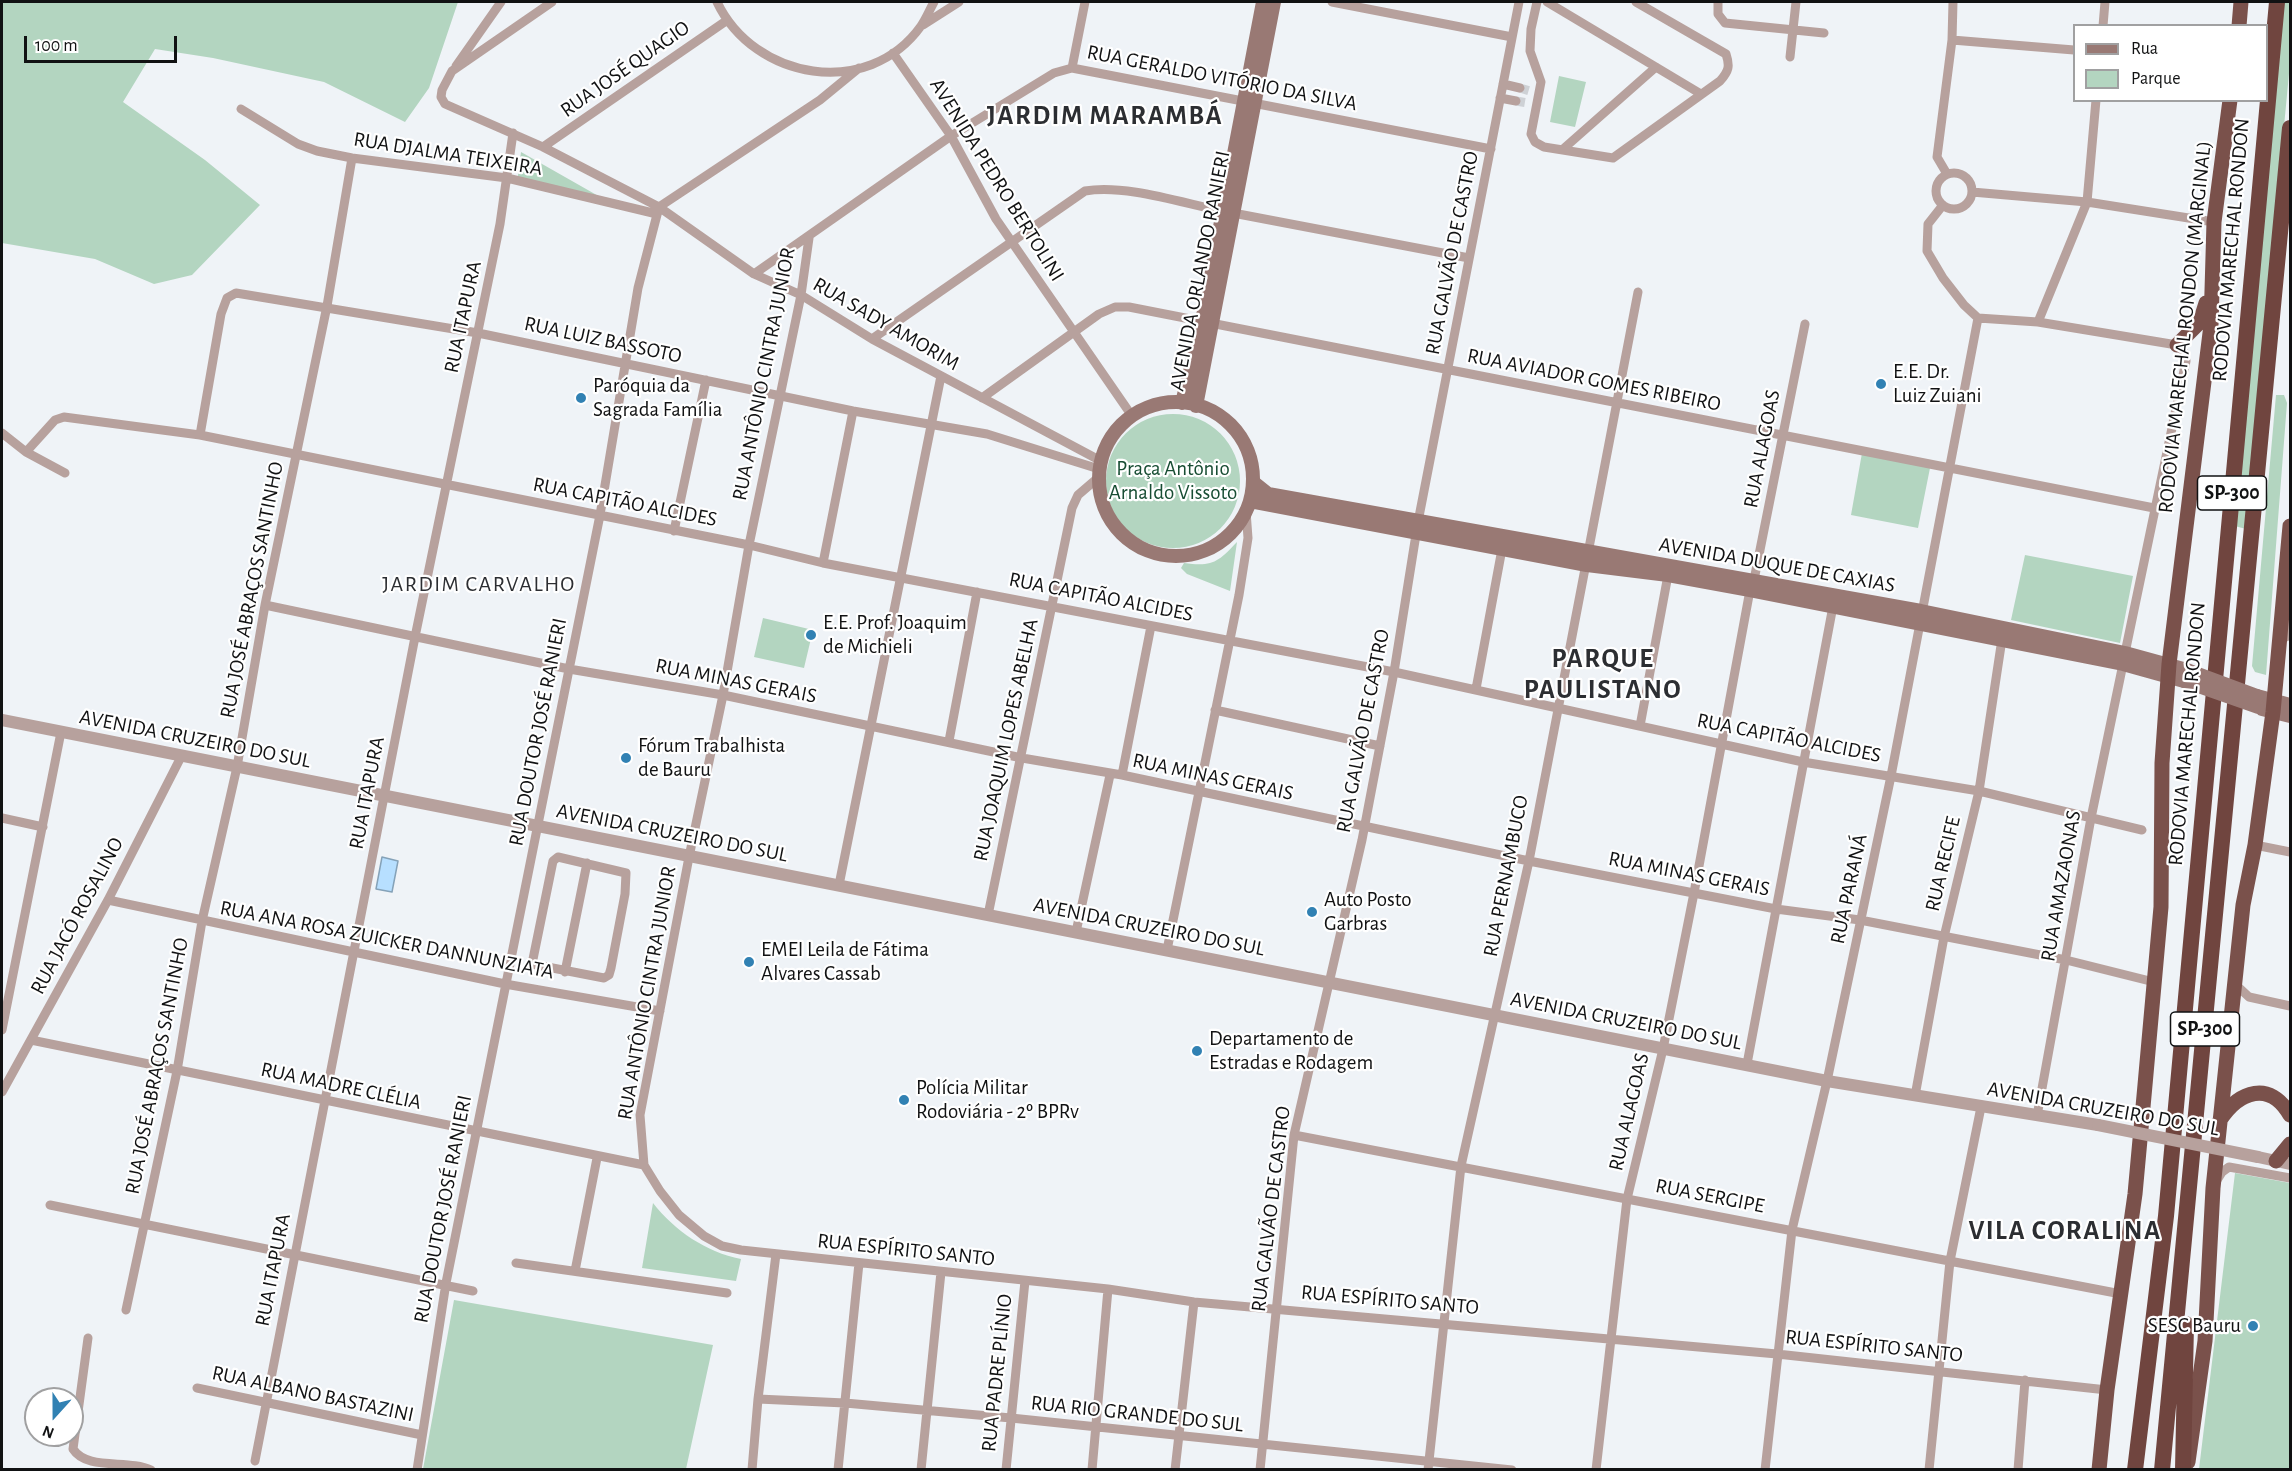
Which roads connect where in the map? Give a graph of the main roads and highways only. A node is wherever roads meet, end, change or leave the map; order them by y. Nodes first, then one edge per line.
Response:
1 (1263, 2) edge
2 (1274, 2) edge
3 (2241, 2) edge
4 (2277, 2) edge
5 (2239, 24) edge
6 (2268, 100) edge
7 (1249, 101) junction
8 (2230, 102) edge
9 (2268, 102) edge
10 (2290, 128) edge
11 (2213, 280) junction
12 (1207, 322) junction
13 (2177, 345) road end
14 (1182, 403) junction
15 (1196, 406) junction
16 (1253, 482) junction
17 (1248, 506) junction
18 (2290, 526) edge
19 (1417, 528) junction
20 (1588, 559) junction
21 (1752, 585) junction
22 (1920, 617) junction
23 (2124, 658) junction
24 (2169, 670) junction
25 (2290, 705) edge
26 (2274, 707) junction
27 (2290, 716) edge
28 (2290, 1114) edge
29 (2220, 1120) junction
30 (2290, 1144) edge
31 (2283, 1162) edge
32 (2188, 1197) junction
33 (2099, 1470) edge
34 (2135, 1470) edge
35 (2162, 1470) edge
36 (2185, 1470) edge

1 - 7 main road, AVENIDA ORLANDO RANIERI
2 - 7 main road, AVENIDA ORLANDO RANIERI
3 - 5 highway
4 - 6 highway, RODOVIA MARECHAL RONDON / SP-300
7 - 12 main road, AVENIDA ORLANDO RANIERI
8 - 11 highway, RODOVIA MARECHAL RONDON (MARGINAL)
9 - 34 highway, RODOVIA MARECHAL RONDON / SP-300
10 - 32 highway, RODOVIA MARECHAL RONDON / SP-300
11 - 13 highway
11 - 24 highway, RODOVIA MARECHAL RONDON (MARGINAL)
12 - 14 main road, AVENIDA ORLANDO RANIERI
12 - 15 main road, AVENIDA ORLANDO RANIERI
14 - 15 main road
14 - 17 main road
15 - 16 main road
16 - 17 main road
16 - 19 main road, AVENIDA DUQUE DE CAXIAS
17 - 19 main road, AVENIDA DUQUE DE CAXIAS
18 - 26 highway
19 - 20 main road, AVENIDA DUQUE DE CAXIAS
19 - 20 main road, AVENIDA DUQUE DE CAXIAS
20 - 21 main road, AVENIDA DUQUE DE CAXIAS
20 - 21 main road, AVENIDA DUQUE DE CAXIAS
21 - 22 main road, AVENIDA DUQUE DE CAXIAS
21 - 22 main road, AVENIDA DUQUE DE CAXIAS
22 - 23 main road, AVENIDA DUQUE DE CAXIAS
22 - 23 main road, AVENIDA DUQUE DE CAXIAS
23 - 24 main road, AVENIDA DUQUE DE CAXIAS
24 - 26 main road, AVENIDA DUQUE DE CAXIAS, bridge
24 - 33 highway, RODOVIA MARECHAL RONDON (MARGINAL)
25 - 26 main road, AVENIDA DUQUE DE CAXIAS
26 - 27 main road, AVENIDA DUQUE DE CAXIAS
26 - 29 highway
28 - 29 highway
29 - 36 highway
30 - 31 highway
32 - 35 highway, RODOVIA MARECHAL RONDON / SP-300
32 - 36 highway

